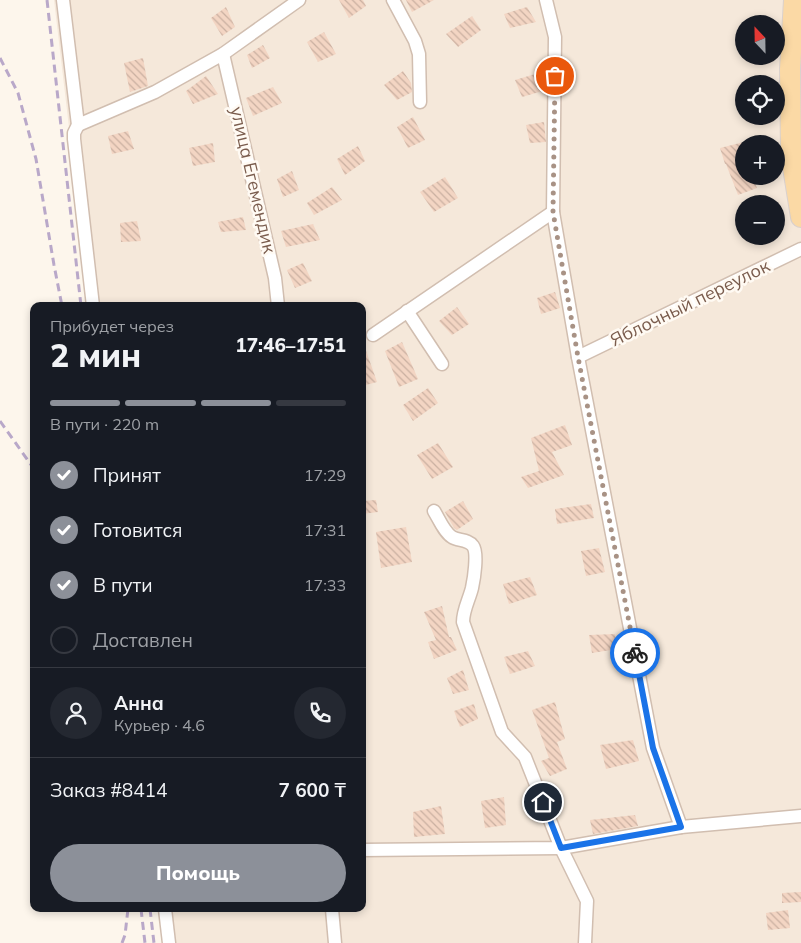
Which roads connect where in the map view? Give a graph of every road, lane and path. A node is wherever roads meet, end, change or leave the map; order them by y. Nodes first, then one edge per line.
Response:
1 (63, 0) edge
2 (299, 0) edge
3 (393, 0) edge
4 (546, 0) edge
5 (794, 0) edge
6 (223, 54) junction
7 (420, 102) dead end
8 (78, 125) junction
9 (553, 212) junction
10 (801, 217) edge
11 (801, 249) edge
12 (94, 302) edge
13 (278, 302) edge
14 (407, 311) junction
15 (373, 334) dead end
16 (578, 357) junction
17 (442, 364) dead end
18 (434, 511) dead end
19 (801, 816) edge
20 (681, 827) junction
21 (561, 848) junction
22 (366, 850) edge
23 (165, 912) edge
24 (332, 912) edge
25 (168, 943) edge
26 (335, 943) edge
27 (585, 943) edge

1 - 8 street
2 - 6 street
3 - 7 street
4 - 9 street
5 - 10 main road
6 - 8 street
6 - 13 street, улица Егемендик
8 - 12 street
9 - 14 street
9 - 16 street
11 - 16 street, Яблочный переулок
14 - 15 street
14 - 17 street
16 - 20 street
18 - 21 street
19 - 20 street
20 - 21 street
21 - 22 street
21 - 27 street
23 - 25 street
24 - 26 street

